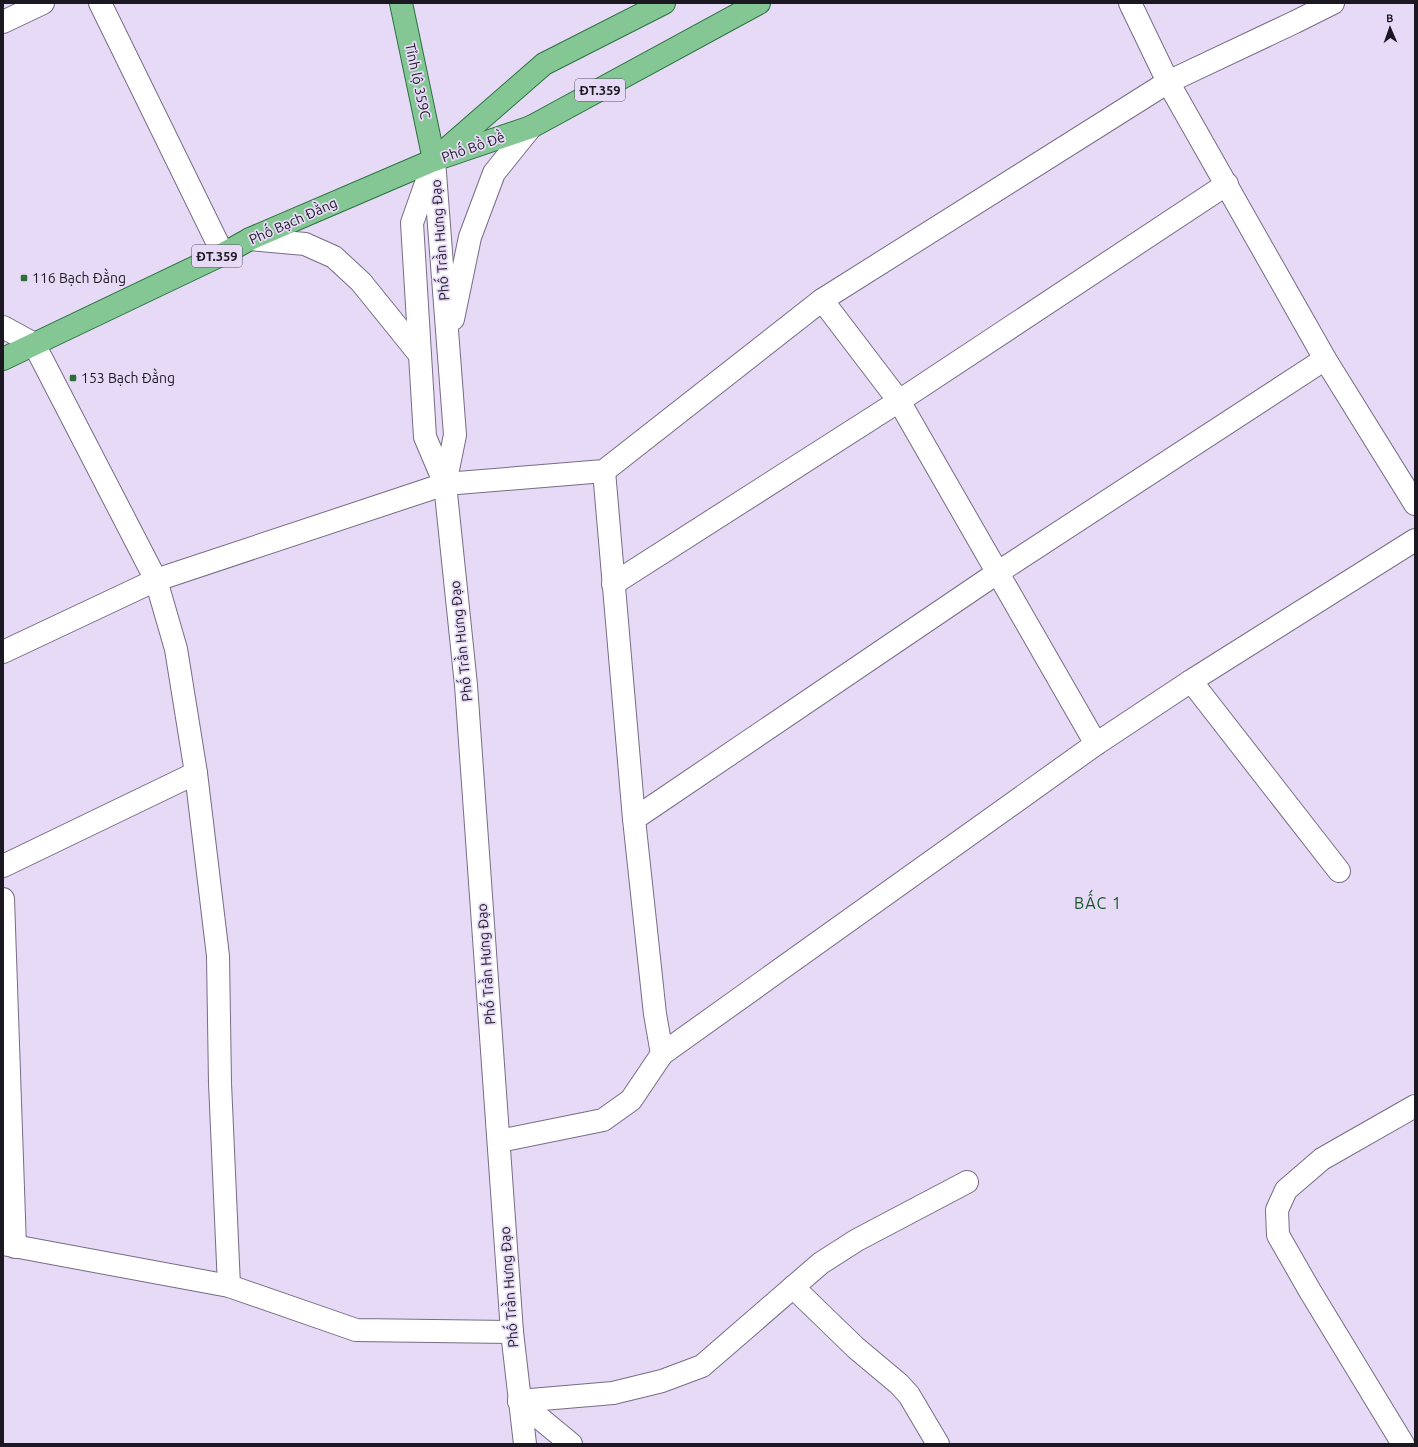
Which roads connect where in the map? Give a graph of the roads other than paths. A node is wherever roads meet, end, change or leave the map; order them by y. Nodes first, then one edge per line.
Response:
1 (43, 3) edge
2 (100, 3) edge
3 (401, 3) edge
4 (664, 3) edge
5 (759, 3) edge
6 (1130, 3) edge
7 (1333, 3) edge
8 (3, 22) edge
9 (1168, 82) junction
10 (531, 127) junction
11 (434, 160) junction
12 (1227, 184) junction
13 (250, 239) junction
14 (223, 254) junction
15 (822, 300) junction
16 (3, 327) edge
17 (34, 344) junction
18 (448, 344) junction
19 (420, 355) junction
20 (3, 359) edge
21 (1325, 359) junction
22 (899, 401) junction
23 (604, 471) junction
24 (445, 484) junction
25 (1415, 504) edge
26 (1415, 540) edge
27 (997, 573) junction
28 (156, 580) junction
29 (613, 584) junction
30 (3, 652) edge
31 (1190, 681) junction
32 (1096, 744) junction
33 (196, 773) junction
34 (634, 819) junction
35 (3, 866) edge
36 (1339, 871) dead end
37 (3, 899) edge
38 (662, 1054) junction
39 (1415, 1106) edge
40 (499, 1141) junction
41 (967, 1182) dead end
42 (9, 1246) edge
43 (229, 1286) junction
44 (792, 1287) junction
45 (512, 1332) junction
46 (519, 1401) junction
47 (525, 1444) edge
48 (571, 1444) edge
49 (938, 1444) edge
50 (1403, 1444) edge

1 - 8 street
2 - 14 street
3 - 11 main road, Tỉnh lộ 359C
4 - 11 main road, Phố Bồ Đề / ĐT.359
5 - 10 main road, Phố Bồ Đề / ĐT.359
6 - 9 street
7 - 9 street
9 - 12 street
9 - 15 street
10 - 11 main road, Phố Bồ Đề / ĐT.359
10 - 18 street
11 - 13 main road, Phố Bạch Đằng / ĐT.359
11 - 18 street, Phố Trần Hưng Đạo
11 - 19 street, Phố Trần Hưng Đạo
12 - 21 street
12 - 22 street
13 - 14 main road, Phố Bạch Đằng / ĐT.359
13 - 19 street
14 - 17 main road, Phố Bạch Đằng / ĐT.359
15 - 22 street
15 - 23 street
16 - 17 street
17 - 20 main road, Phố Bạch Đằng / ĐT.359
17 - 28 street
18 - 24 street, Phố Trần Hưng Đạo
19 - 24 street, Phố Trần Hưng Đạo
21 - 25 street
21 - 27 street
22 - 27 street
22 - 29 street
23 - 24 street
23 - 29 street
24 - 28 street
24 - 40 street, Phố Trần Hưng Đạo
26 - 31 street
27 - 32 street
27 - 34 street
28 - 30 street
28 - 33 street
29 - 34 street
31 - 32 street
31 - 36 street
32 - 38 street
33 - 35 street
33 - 43 street
34 - 38 street
37 - 42 street
38 - 40 street
39 - 50 street
40 - 45 street, Phố Trần Hưng Đạo
41 - 44 street
42 - 43 street
43 - 45 street
44 - 46 street
44 - 49 street
45 - 46 street, Phố Trần Hưng Đạo
46 - 47 street, Phố Trần Hưng Đạo
46 - 48 street

